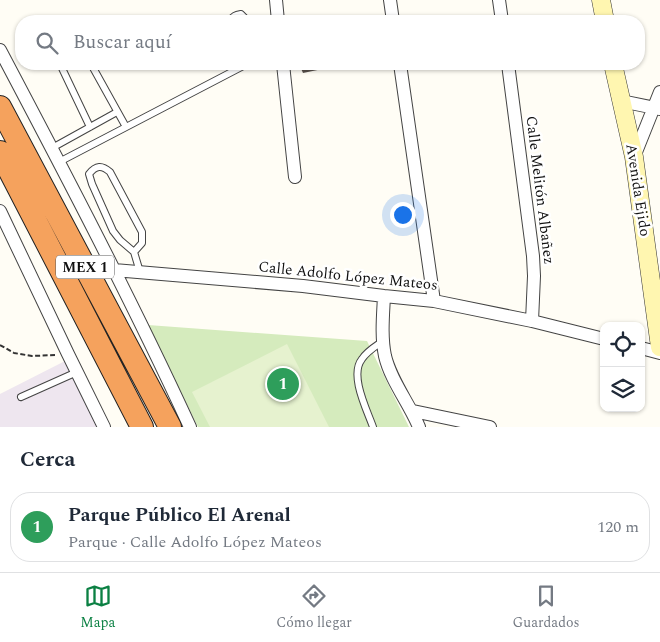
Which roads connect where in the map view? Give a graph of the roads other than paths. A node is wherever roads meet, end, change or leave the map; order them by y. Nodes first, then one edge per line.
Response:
1 (276, 0) edge
2 (390, 0) edge
3 (499, 0) edge
4 (601, 0) edge
5 (277, 15) edge
6 (392, 15) edge
7 (501, 15) edge
8 (604, 15) edge
9 (0, 50) edge
10 (63, 70) edge
11 (94, 70) edge
12 (235, 70) edge
13 (284, 70) edge
14 (401, 70) edge
15 (509, 70) edge
16 (614, 70) edge
17 (660, 92) edge
18 (621, 100) junction
19 (0, 107) edge
20 (657, 108) edge
21 (117, 112) junction
22 (90, 127) junction
23 (126, 127) junction
24 (52, 148) junction
25 (0, 152) edge
26 (634, 157) junction
27 (59, 162) junction
28 (295, 177) dead end
29 (0, 211) edge
30 (134, 252) junction
31 (114, 270) junction
32 (140, 272) junction
33 (76, 273) junction
34 (384, 296) junction
35 (434, 301) junction
36 (532, 321) junction
37 (600, 338) edge
38 (383, 340) junction
39 (660, 347) edge
40 (645, 349) edge
41 (660, 353) edge
42 (77, 372) junction
43 (21, 397) dead end
44 (413, 411) junction
45 (104, 427) edge
46 (140, 427) edge
47 (170, 427) edge
48 (190, 427) edge
49 (373, 427) edge
50 (419, 427) edge
51 (490, 427) edge

1 - 5 street
2 - 6 street
3 - 7 street
4 - 8 street
9 - 24 street
10 - 22 lane
11 - 21 lane
12 - 23 lane
13 - 28 street
14 - 35 street
15 - 36 street, Calle Melitón Albañez
16 - 18 street, Avenida Ejido
17 - 20 street
18 - 20 street
18 - 26 street, Avenida Ejido
19 - 33 highway, MEX 1
20 - 26 street
21 - 22 lane
21 - 23 lane
22 - 24 lane
23 - 27 lane
24 - 27 street
25 - 33 highway, MEX 1
26 - 39 street, Avenida Ejido
27 - 31 street
29 - 42 street
30 - 30 lane
30 - 32 lane
31 - 32 street, Calle Adolfo López Mateos
31 - 33 street, Calle Adolfo López Mateos
31 - 48 street
32 - 34 street, Calle Adolfo López Mateos
33 - 46 highway, MEX 1
33 - 47 highway, MEX 1
34 - 35 street, Calle Adolfo López Mateos
34 - 38 street
35 - 36 street, Calle Adolfo López Mateos
36 - 37 street, Calle Adolfo López Mateos
38 - 44 street
38 - 49 lane
40 - 41 street
42 - 43 lane
42 - 45 street
44 - 50 street
44 - 51 street

